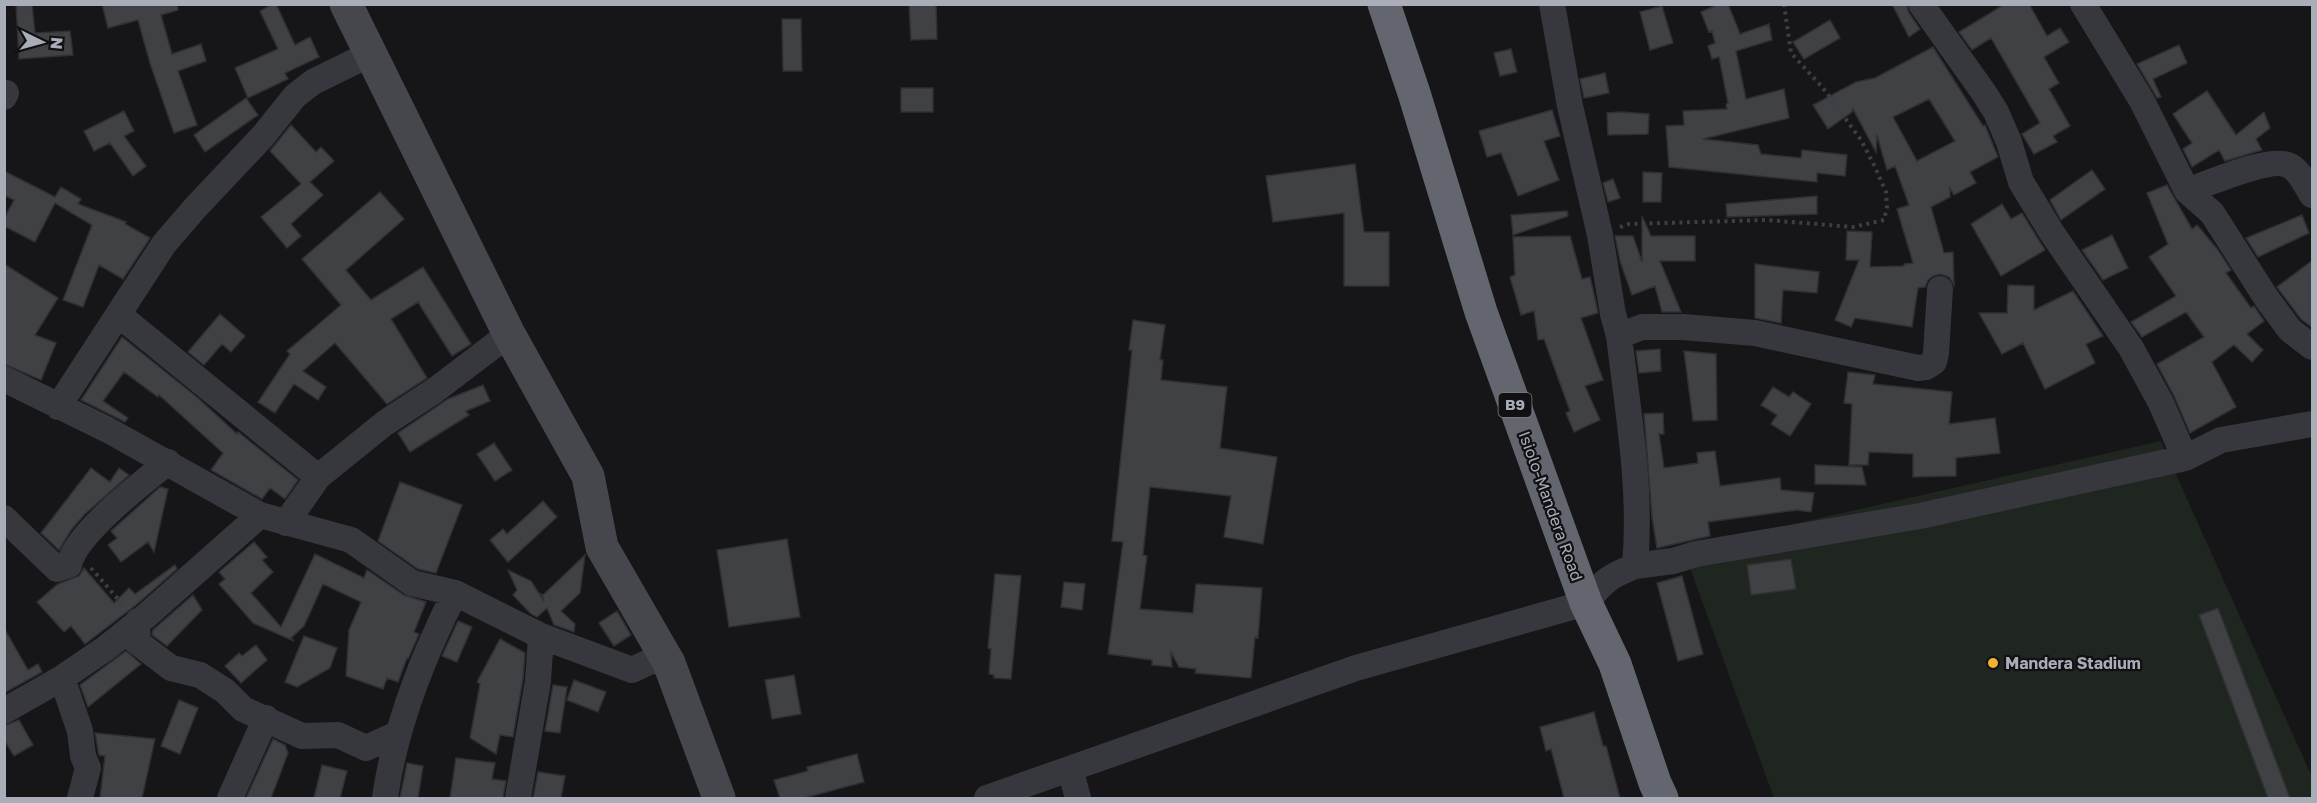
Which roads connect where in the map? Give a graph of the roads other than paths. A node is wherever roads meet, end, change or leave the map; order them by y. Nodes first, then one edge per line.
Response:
1 (346, 4) edge
2 (1384, 4) edge
3 (1552, 4) edge
4 (1921, 4) edge
5 (2083, 4) edge
6 (370, 54) junction
7 (2187, 191) junction
8 (2313, 195) edge
9 (1940, 289) dead end
10 (119, 315) junction
11 (509, 334) junction
12 (1619, 336) junction
13 (2313, 347) edge
14 (4, 379) edge
15 (58, 407) junction
16 (2313, 424) edge
17 (2185, 458) junction
18 (168, 462) junction
19 (318, 477) junction
20 (260, 515) junction
21 (4, 518) edge
22 (286, 524) junction
23 (1635, 567) junction
24 (455, 593) junction
25 (1586, 603) junction
26 (138, 621) junction
27 (541, 636) junction
28 (669, 663) junction
29 (62, 678) junction
30 (4, 711) edge
31 (266, 718) junction
32 (398, 734) junction
33 (1070, 769) junction
34 (81, 798) edge
35 (230, 798) edge
36 (385, 798) edge
37 (518, 798) edge
38 (719, 798) edge
39 (987, 798) edge
40 (1078, 798) edge
41 (1662, 798) edge

1 - 6 main road
2 - 25 highway, Isiolo-Mandera Road / B9
3 - 12 street
4 - 17 street
5 - 7 street
6 - 10 street
6 - 11 main road
7 - 8 street
7 - 13 street
9 - 12 street
10 - 15 street
10 - 19 street
11 - 19 street
11 - 28 main road
12 - 23 street
14 - 15 street
15 - 18 street
16 - 17 street
17 - 23 street
18 - 20 street
18 - 21 street
19 - 22 street
20 - 22 street
20 - 26 street
22 - 24 street
23 - 25 street
24 - 27 street
24 - 32 street
25 - 33 street
25 - 41 highway, Isiolo-Mandera Road / B9
26 - 29 street
26 - 31 street
27 - 28 street
27 - 37 street
28 - 38 main road
29 - 30 street
29 - 34 street
31 - 32 street
31 - 35 street
32 - 36 street
33 - 39 street
33 - 40 street

